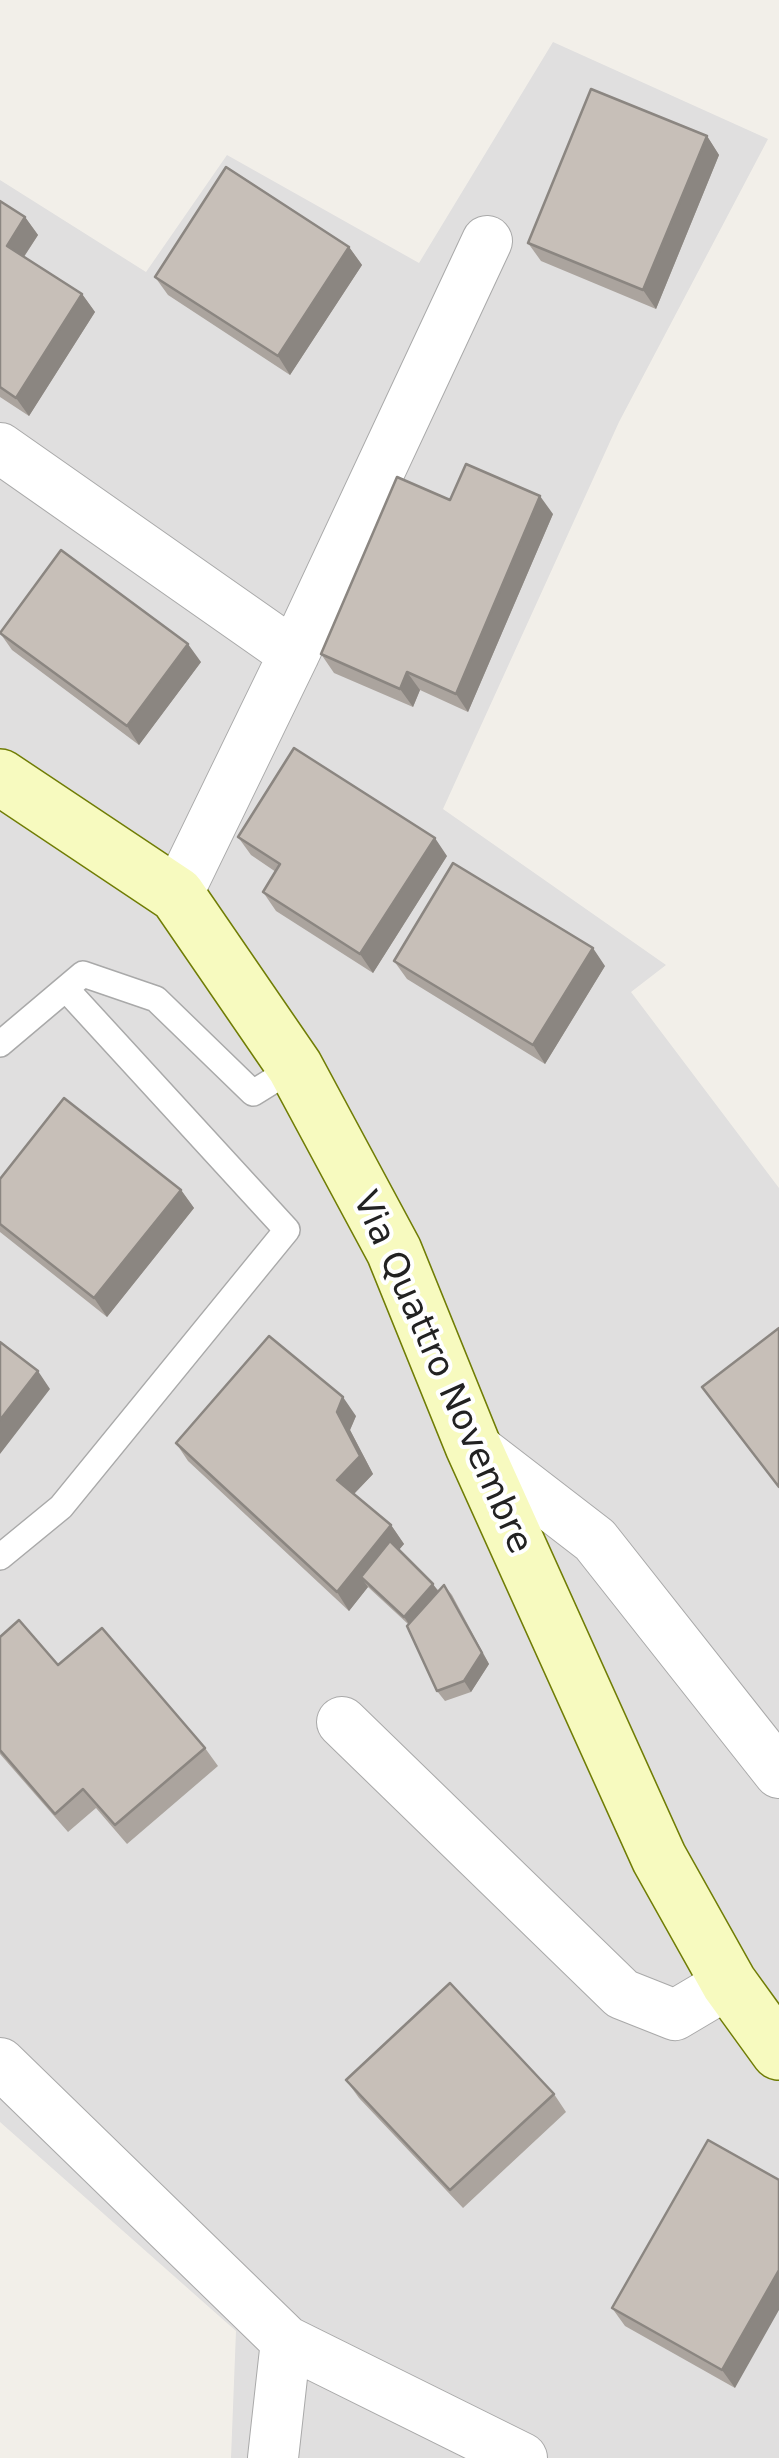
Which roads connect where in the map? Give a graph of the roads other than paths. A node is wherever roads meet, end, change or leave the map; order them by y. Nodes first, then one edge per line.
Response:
1 (486, 241) dead end
2 (0, 448) edge
3 (294, 654) junction
4 (0, 777) edge
5 (177, 896) junction
6 (66, 989) junction
7 (0, 1044) edge
8 (295, 1067) junction
9 (473, 1446) junction
10 (0, 1556) edge
11 (342, 1722) dead end
12 (779, 1773) edge
13 (729, 1983) junction
14 (779, 2052) edge
15 (0, 2063) edge
16 (286, 2341) junction
17 (272, 2458) edge
18 (522, 2458) edge

1 - 3 street
2 - 3 street
3 - 5 street
4 - 5 main road, Via Quattro Novembre
5 - 8 main road, Via Quattro Novembre
6 - 7 lane
6 - 8 lane
6 - 10 lane
8 - 9 main road, Via Quattro Novembre
9 - 12 street
9 - 13 main road, Via Quattro Novembre
11 - 13 street
13 - 14 main road, Via Quattro Novembre
15 - 16 street
16 - 17 street
16 - 18 street

